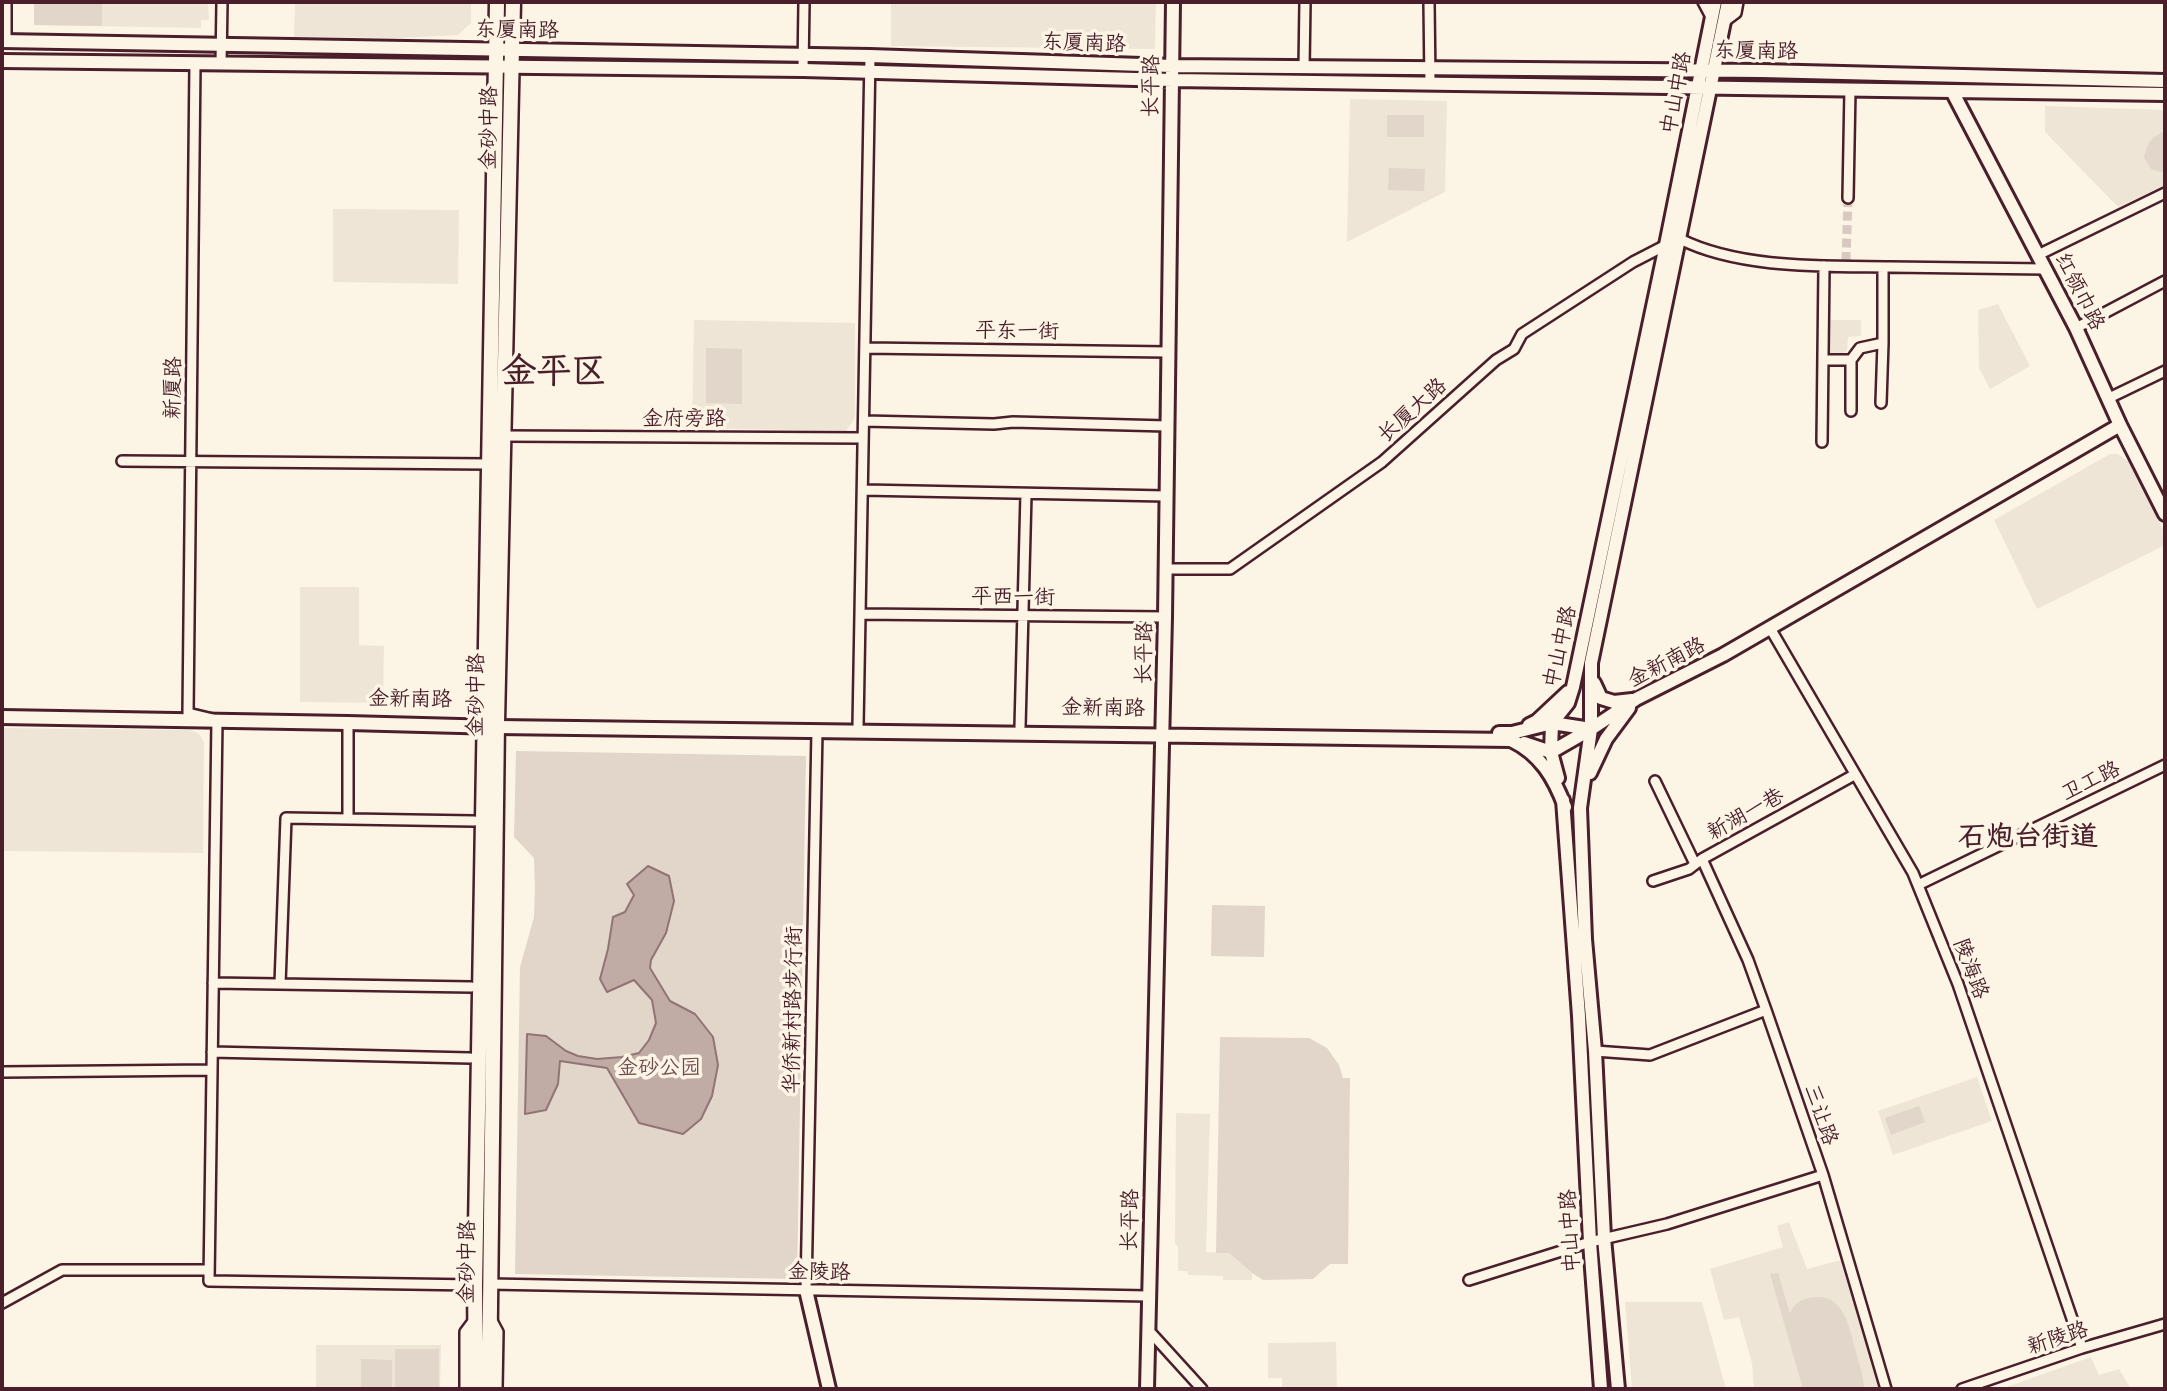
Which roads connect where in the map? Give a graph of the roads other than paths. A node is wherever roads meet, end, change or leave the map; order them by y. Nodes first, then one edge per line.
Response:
1 (6, 2) edge
2 (222, 2) edge
3 (497, 2) edge
4 (513, 2) edge
5 (804, 2) edge
6 (1173, 2) edge
7 (1178, 2) edge
8 (1305, 2) edge
9 (1429, 2) edge
10 (1703, 2) edge
11 (1715, 2) edge
12 (1728, 2) edge
13 (1738, 2) edge
14 (1712, 17) junction
15 (1724, 22) junction
16 (4, 41) edge
17 (222, 46) junction
18 (496, 50) junction
19 (513, 50) junction
20 (803, 55) junction
21 (870, 56) junction
22 (2, 61) edge
23 (195, 63) junction
24 (221, 64) junction
25 (496, 68) junction
26 (513, 68) junction
27 (1304, 68) junction
28 (1430, 69) junction
29 (803, 70) junction
30 (1708, 71) junction
31 (870, 72) junction
32 (1175, 73) junction
33 (2165, 81) edge
34 (1430, 83) junction
35 (1704, 88) junction
36 (1850, 89) junction
37 (1952, 91) junction
38 (2165, 94) edge
39 (2165, 193) edge
40 (1848, 198) tunnel mouth
41 (1680, 239) junction
42 (1666, 245) junction
43 (2038, 256) junction
44 (1824, 266) junction
45 (1883, 267) junction
46 (2045, 269) junction
47 (2165, 281) edge
48 (2076, 328) junction
49 (1883, 343) junction
50 (865, 348) junction
51 (1168, 352) junction
52 (1823, 360) junction
53 (1851, 360) junction
54 (2165, 371) edge
55 (2109, 398) junction
56 (1881, 403) dead end
57 (1851, 411) dead end
58 (864, 421) junction
59 (2120, 425) junction
60 (1167, 426) junction
61 (504, 436) junction
62 (863, 438) junction
63 (1822, 442) dead end
64 (122, 461) dead end
65 (191, 462) junction
66 (489, 464) junction
67 (863, 490) junction
68 (1026, 494) junction
69 (1166, 496) junction
70 (2165, 514) edge
71 (1170, 569) junction
72 (860, 614) junction
73 (1023, 616) junction
74 (1165, 617) junction
75 (1770, 628) junction
76 (1591, 663) junction
77 (1573, 687) junction
78 (1636, 699) junction
79 (2, 710) edge
80 (188, 713) junction
81 (2, 717) edge
82 (217, 720) junction
83 (348, 723) junction
84 (1552, 723) junction
85 (491, 724) junction
86 (858, 726) junction
87 (1020, 727) junction
88 (1591, 729) junction
89 (817, 731) junction
90 (1165, 732) junction
91 (1511, 736) junction
92 (1551, 752) junction
93 (2165, 765) edge
94 (1854, 775) junction
95 (1655, 781) dead end
96 (1565, 807) junction
97 (1580, 808) junction
98 (348, 818) junction
99 (474, 821) dead end
100 (1699, 862) junction
101 (1653, 881) dead end
102 (1918, 885) junction
103 (213, 983) junction
104 (280, 984) junction
105 (471, 987) dead end
106 (1766, 1010) junction
107 (1595, 1051) junction
108 (212, 1052) junction
109 (470, 1058) dead end
110 (211, 1070) junction
111 (2, 1072) edge
112 (1823, 1175) junction
113 (1604, 1238) junction
114 (1590, 1242) junction
115 (209, 1270) junction
116 (1469, 1280) dead end
117 (482, 1285) junction
118 (806, 1290) junction
119 (1148, 1296) junction
120 (2, 1303) edge
121 (482, 1317) junction
122 (2165, 1324) edge
123 (1152, 1334) junction
124 (2082, 1348) junction
125 (465, 1389) edge
126 (476, 1389) edge
127 (489, 1389) edge
128 (497, 1389) edge
129 (829, 1389) edge
130 (1149, 1389) edge
131 (1202, 1389) edge
132 (1601, 1389) edge
133 (1618, 1389) edge
134 (1886, 1389) edge
135 (1962, 1389) edge

1 - 16 street
2 - 17 street
3 - 18 main road, 金砂中路
4 - 19 main road, 金砂中路
5 - 20 street
6 - 32 street, 长平路
7 - 32 street, 长平路
8 - 27 street
9 - 28 street
10 - 14 street
11 - 14 street, 中山中路
12 - 15 street, 中山中路
13 - 15 street
14 - 30 street, 中山中路
15 - 30 street, 中山中路
16 - 17 street, 东厦南路
17 - 18 street, 东厦南路
17 - 24 street
18 - 19 street, 东厦南路
18 - 25 main road, 金砂中路
19 - 20 street, 东厦南路
19 - 26 main road, 金砂中路
20 - 21 street, 东厦南路
20 - 29 street
21 - 31 street
21 - 32 street, 东厦南路
22 - 23 street, 东厦南路
23 - 24 street, 东厦南路
23 - 65 street, 新厦路
24 - 25 street, 东厦南路
25 - 26 street, 东厦南路
25 - 66 main road, 金砂中路
26 - 29 street, 东厦南路
26 - 61 main road, 金砂中路
27 - 28 street, 东厦南路
27 - 32 street, 东厦南路
28 - 30 street, 东厦南路
28 - 34 street
29 - 31 street, 东厦南路
30 - 33 street, 东厦南路
30 - 35 street, 中山中路
31 - 32 street, 东厦南路
31 - 50 street
32 - 34 street, 东厦南路
32 - 51 street, 长平路
32 - 71 street, 长平路
34 - 35 street, 东厦南路
35 - 36 street, 东厦南路
35 - 41 street, 中山中路
35 - 42 street, 中山中路
36 - 37 street, 东厦南路
36 - 40 street
37 - 38 street, 东厦南路
37 - 43 street, 红领巾路
39 - 43 street
41 - 44 street
41 - 76 street, 中山中路
42 - 71 street, 长厦大路
42 - 77 street, 中山中路
43 - 46 street, 红领巾路
44 - 45 street
44 - 52 street
45 - 46 street
45 - 49 street
46 - 48 street, 红领巾路
47 - 48 street
48 - 55 street, 红领巾路
49 - 53 street
49 - 56 street
50 - 51 street, 平东一街
50 - 58 street
51 - 60 street, 长平路
52 - 53 street
52 - 63 street
53 - 57 street
54 - 55 street
55 - 59 street, 红领巾路
58 - 60 street
58 - 62 street
59 - 70 street, 红领巾路
59 - 75 street, 金新南路
60 - 69 street, 长平路
61 - 62 street, 金府旁路
61 - 85 main road, 金砂中路
62 - 67 street
64 - 65 street
65 - 66 street
65 - 80 street, 新厦路
66 - 85 main road, 金砂中路
67 - 68 street
67 - 72 street
68 - 69 street
68 - 73 street
69 - 74 street, 长平路
71 - 90 street, 长平路
72 - 73 street, 平西一街
72 - 86 street
73 - 74 street, 平西一街
73 - 87 street
74 - 90 street, 长平路
75 - 78 street, 金新南路
75 - 94 street, 陵海路
76 - 78 street
76 - 88 street, 中山中路
77 - 84 street, 中山中路
77 - 91 street
78 - 88 street, 金新南路
78 - 97 street
79 - 80 street, 金新南路
80 - 82 street
80 - 85 street, 金新南路
81 - 82 street, 金新南路
82 - 83 street, 金新南路
82 - 103 street
83 - 85 street, 金新南路
83 - 98 street
84 - 88 street, 金新南路
84 - 91 street, 金新南路
84 - 92 street, 中山中路
85 - 86 street, 金新南路
85 - 89 street, 金新南路
85 - 117 main road, 金砂中路
86 - 87 street, 金新南路
87 - 90 street, 金新南路
88 - 92 street
88 - 97 street, 中山中路
89 - 90 street, 金新南路
89 - 118 street, 华侨新村路步行街
90 - 91 street, 金新南路
90 - 119 street, 长平路
90 - 123 street, 长平路
91 - 92 street
91 - 96 street
92 - 96 street, 中山中路
93 - 102 street, 卫工路
94 - 100 street, 新湖一巷
94 - 102 street, 陵海路
95 - 100 street, 三让路
96 - 114 street, 中山中路
97 - 107 street, 中山中路
98 - 99 street
98 - 104 street
100 - 101 street, 新湖一巷
100 - 106 street, 三让路
102 - 124 street, 陵海路
103 - 104 street
103 - 108 street
104 - 105 street
106 - 107 street
106 - 112 street, 三让路
107 - 113 street, 中山中路
108 - 109 street
108 - 110 street
110 - 111 street
110 - 115 street
112 - 113 street
112 - 134 street, 三让路
113 - 114 street
113 - 133 street, 中山中路
114 - 116 street
114 - 132 street, 中山中路
115 - 117 street, 金陵路
115 - 120 street
117 - 118 street, 金陵路
117 - 121 main road, 金砂中路
118 - 119 street, 金陵路
118 - 129 street
119 - 130 street, 长平路
121 - 125 street
121 - 126 main road, 金砂中路
121 - 127 main road, 金砂中路
121 - 128 street
122 - 124 street, 新陵路
123 - 130 street, 长平路
123 - 131 street
124 - 135 street, 新陵路

